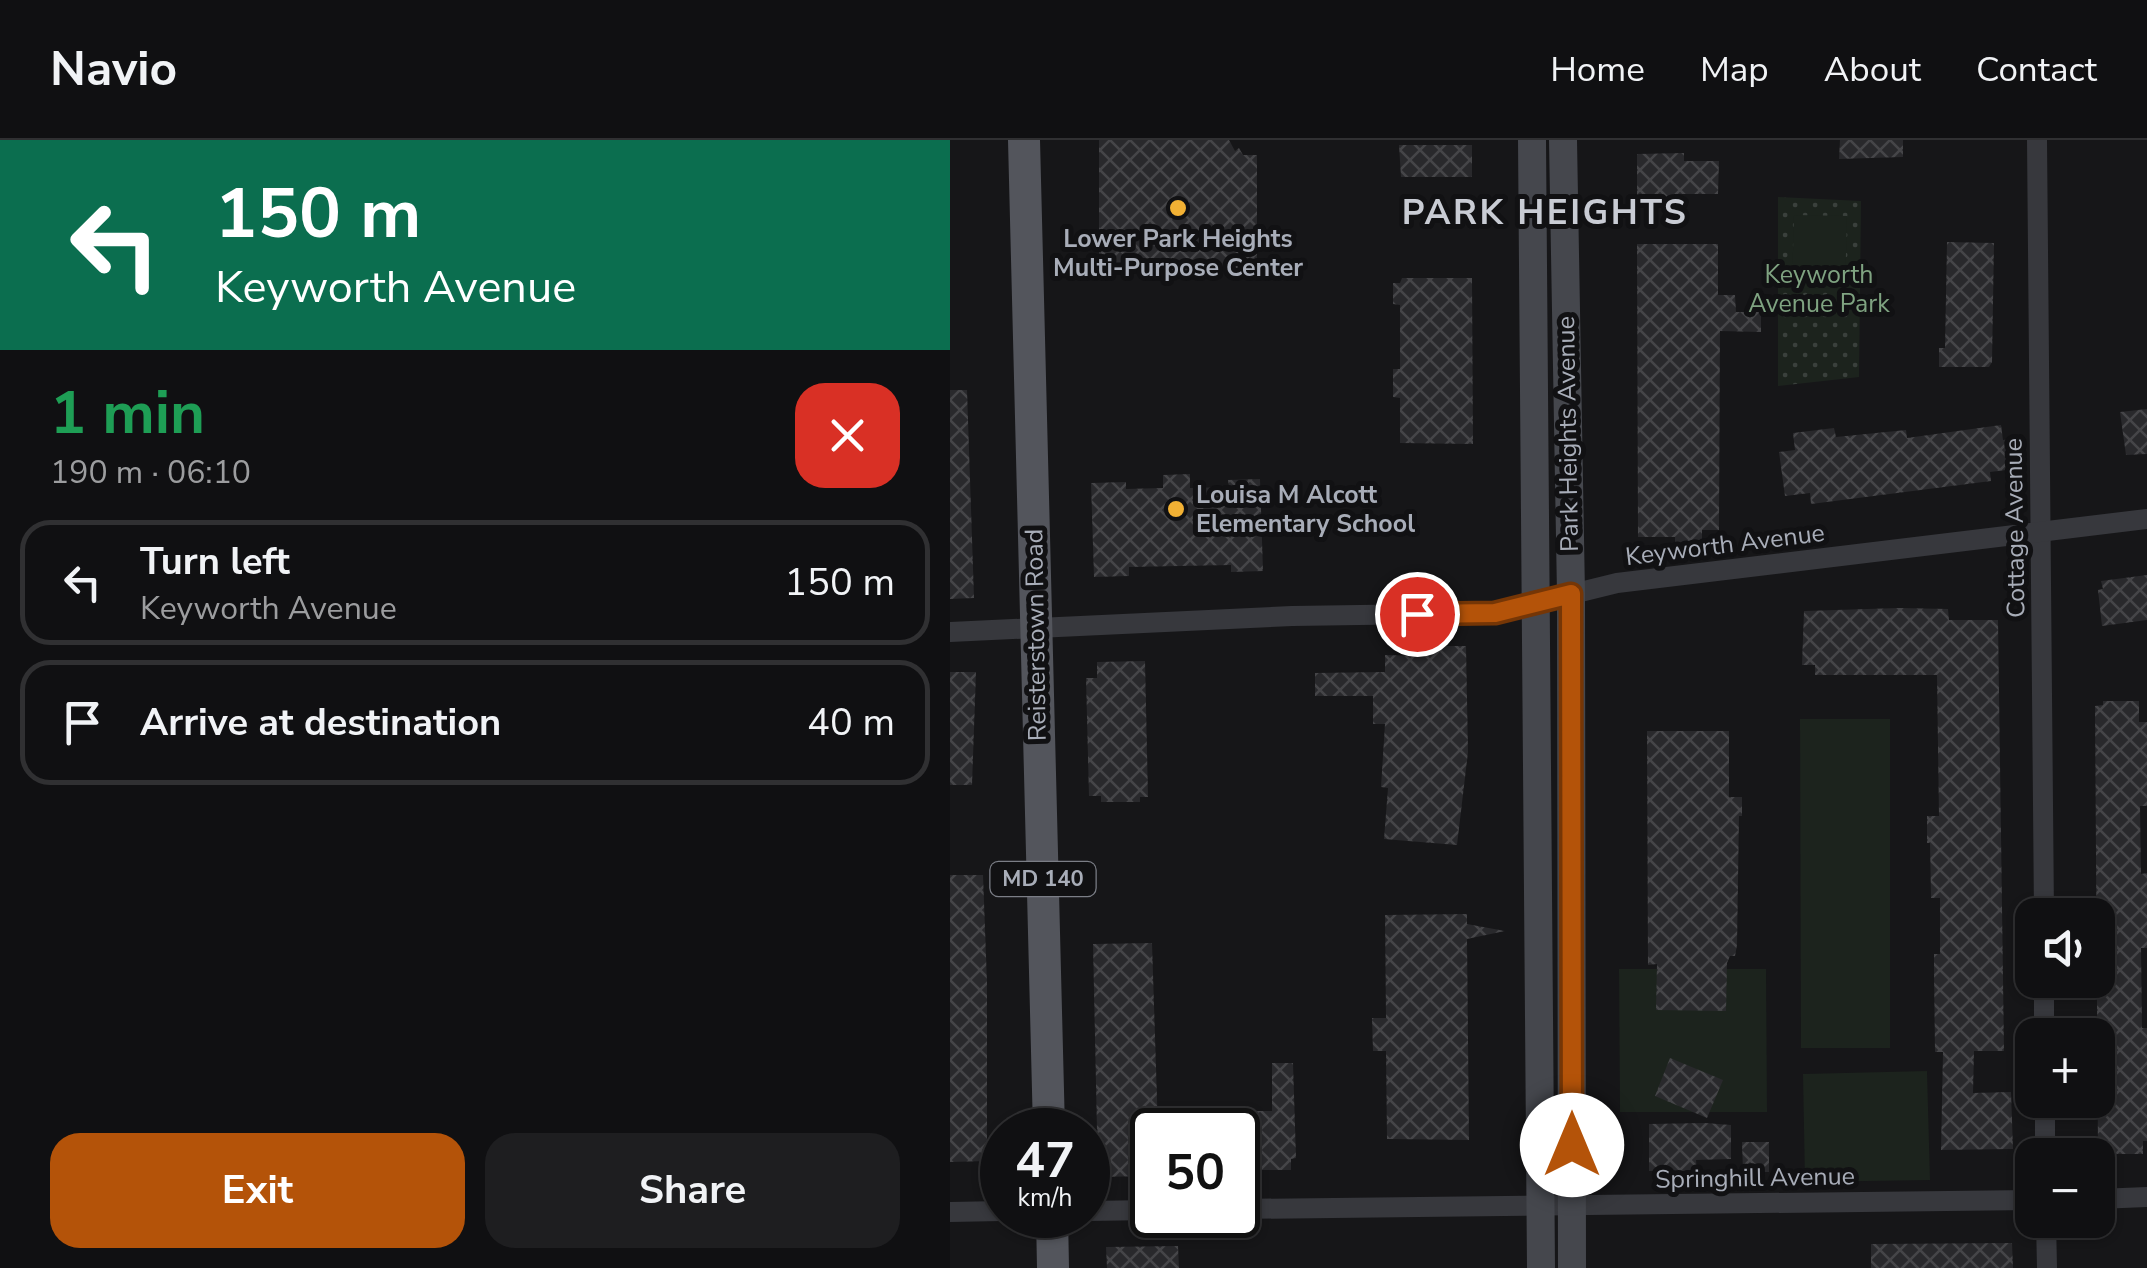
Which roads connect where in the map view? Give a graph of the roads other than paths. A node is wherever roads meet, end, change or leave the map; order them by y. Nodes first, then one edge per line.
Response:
1 (1024, 140) edge
2 (1532, 140) edge
3 (1563, 140) edge
4 (2036, 140) edge
5 (2147, 519) edge
6 (2040, 532) junction
7 (1571, 594) junction
8 (1536, 605) junction
9 (1036, 628) junction
10 (950, 632) edge
11 (2044, 898) edge
12 (1048, 1108) edge
13 (2147, 1197) edge
14 (2115, 1198) edge
15 (2015, 1200) edge
16 (1540, 1206) junction
17 (1572, 1206) junction
18 (1260, 1209) edge
19 (950, 1212) edge
20 (980, 1212) edge
21 (1052, 1238) edge
22 (2046, 1238) edge
23 (1053, 1268) edge
24 (1540, 1268) edge
25 (1572, 1268) edge
26 (2046, 1268) edge

1 - 9 main road, Reisterstown Road / MD 140
2 - 8 main road, Park Heights Avenue
3 - 7 main road, Park Heights Avenue
4 - 6 street, Cottage Avenue
5 - 6 street, Keyworth Avenue
6 - 7 street, Keyworth Avenue
6 - 11 street, Cottage Avenue
7 - 8 street, Keyworth Avenue
7 - 17 main road, Park Heights Avenue
8 - 9 street, Keyworth Avenue
8 - 16 main road, Park Heights Avenue
9 - 10 street, Keyworth Avenue
9 - 12 main road, Reisterstown Road / MD 140
13 - 14 street
15 - 17 street, Springhill Avenue
16 - 17 street, Springhill Avenue
16 - 18 street, Springhill Avenue
16 - 24 main road, Park Heights Avenue
17 - 25 main road, Park Heights Avenue
19 - 20 street
21 - 23 main road
22 - 26 street

